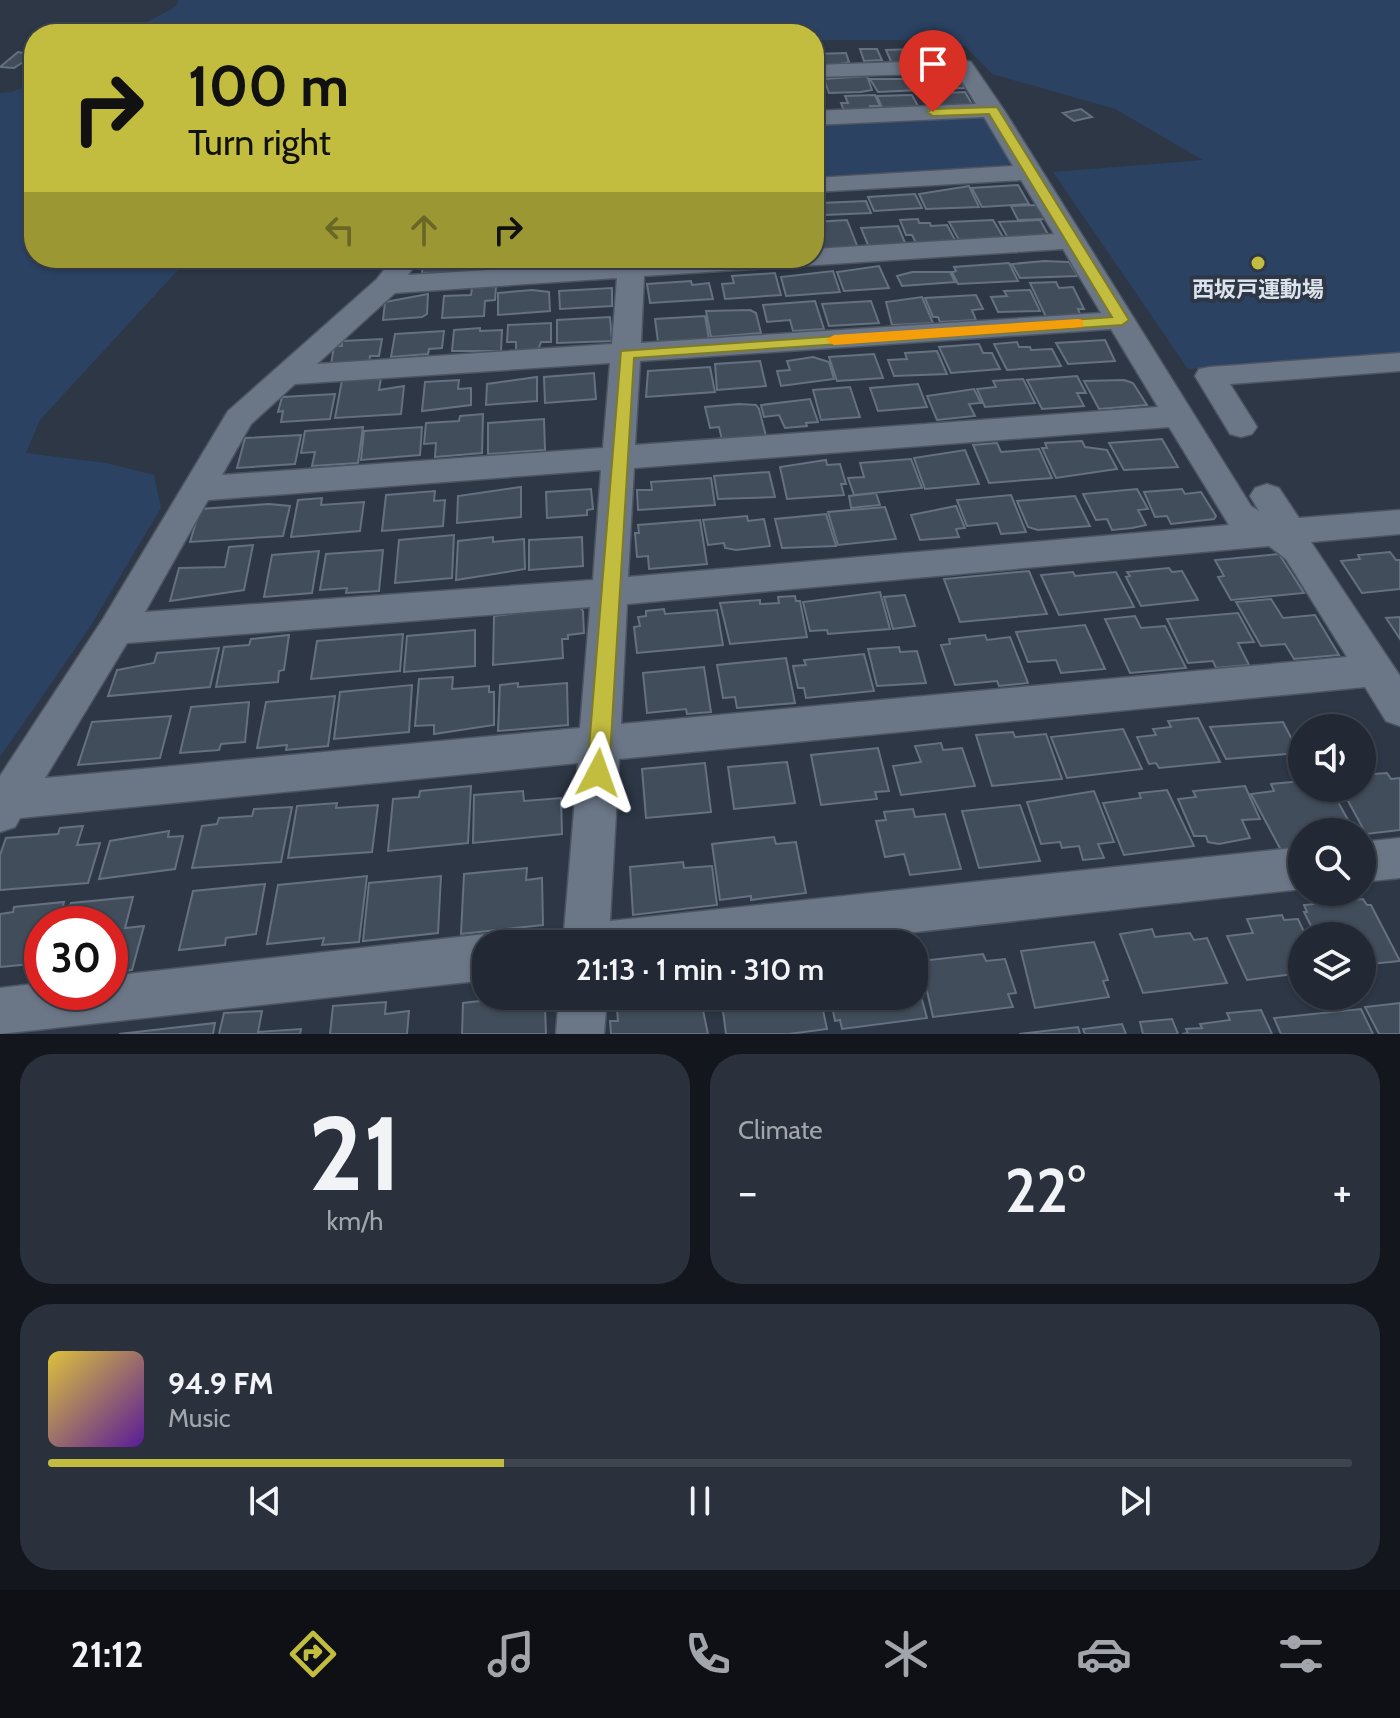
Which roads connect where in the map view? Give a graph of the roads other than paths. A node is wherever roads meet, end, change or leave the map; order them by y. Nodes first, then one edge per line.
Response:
1 (824, 71) edge
2 (993, 110) junction
3 (824, 118) edge
4 (1030, 172) junction
5 (824, 184) edge
6 (1073, 241) junction
7 (824, 256) edge
8 (400, 268) edge
9 (576, 268) edge
10 (631, 268) edge
11 (387, 285) junction
12 (1122, 320) junction
13 (627, 354) junction
14 (1400, 362) edge
15 (286, 375) junction
16 (1180, 416) junction
17 (1241, 427) dead end
18 (619, 459) junction
19 (196, 489) junction
20 (1267, 496) dead end
21 (1400, 522) edge
22 (1279, 532) junction
23 (611, 592) junction
24 (116, 629) junction
25 (1376, 670) junction
26 (1400, 709) edge
27 (599, 744) junction
28 (4, 806) edge
29 (1400, 858) edge
30 (1376, 861) edge
31 (1288, 870) edge
32 (587, 930) edge
33 (733, 930) edge
34 (472, 959) edge
35 (582, 1010) edge
36 (0, 1012) edge
37 (580, 1034) edge

1 - 2 street
2 - 3 street
2 - 4 street
4 - 5 street
4 - 6 street
6 - 7 street
6 - 12 street
8 - 11 street
9 - 11 street
10 - 13 street
11 - 15 street
12 - 13 street
12 - 16 street
13 - 15 street
13 - 18 street
14 - 17 street
15 - 19 street
16 - 18 street
16 - 22 street
18 - 19 street
18 - 23 street
19 - 24 street
20 - 22 street
21 - 22 street
22 - 23 street
22 - 25 street
23 - 24 street
23 - 27 street
24 - 28 street
25 - 26 street
25 - 27 street
27 - 28 street
27 - 32 street
29 - 30 street
31 - 33 street
34 - 36 street
35 - 37 street

